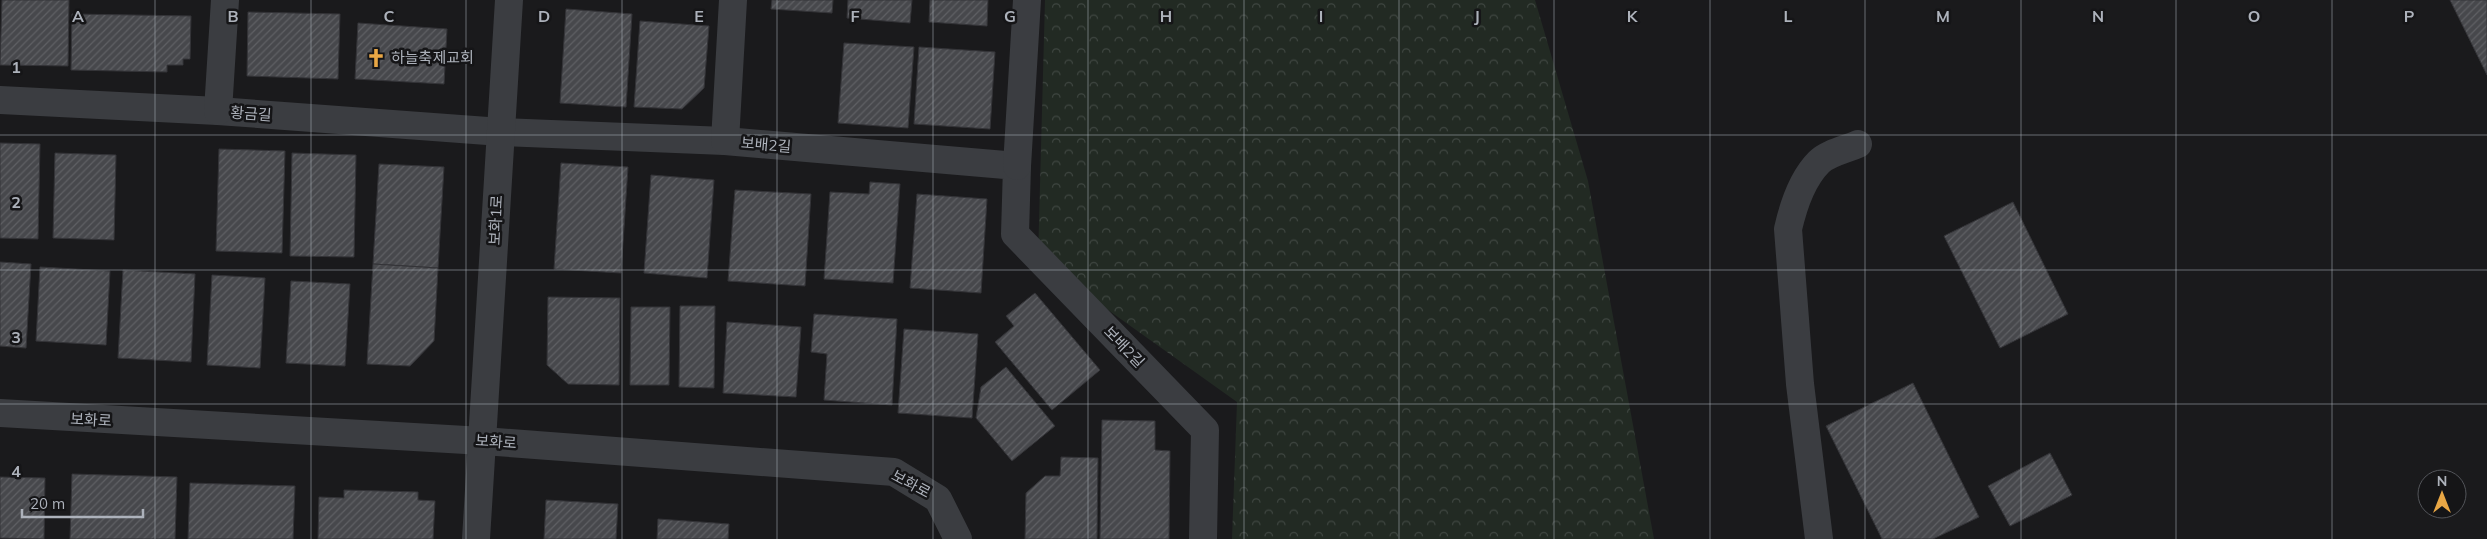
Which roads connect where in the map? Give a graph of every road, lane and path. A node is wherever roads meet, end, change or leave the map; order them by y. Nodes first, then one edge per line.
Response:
1 (225, 0) edge
2 (509, 0) edge
3 (733, 0) edge
4 (1027, 0) edge
5 (0, 100) edge
6 (218, 112) junction
7 (501, 132) junction
8 (725, 141) junction
9 (1858, 144) dead end
10 (1017, 166) junction
11 (0, 413) edge
12 (483, 441) junction
13 (476, 539) edge
14 (958, 539) edge
15 (1202, 539) edge
16 (1819, 539) edge

1 - 6 street
2 - 7 street, 보화1로
3 - 8 street, 보배2길
4 - 10 street, 보배2길
5 - 6 street, 황금길
6 - 7 street, 황금길
7 - 8 street, 보배2길
7 - 12 street, 보화1로
8 - 10 street, 보배2길
9 - 16 street
10 - 15 street, 보배2길
11 - 12 street, 보화로
12 - 13 street, 보화1로
12 - 14 street, 보화로

